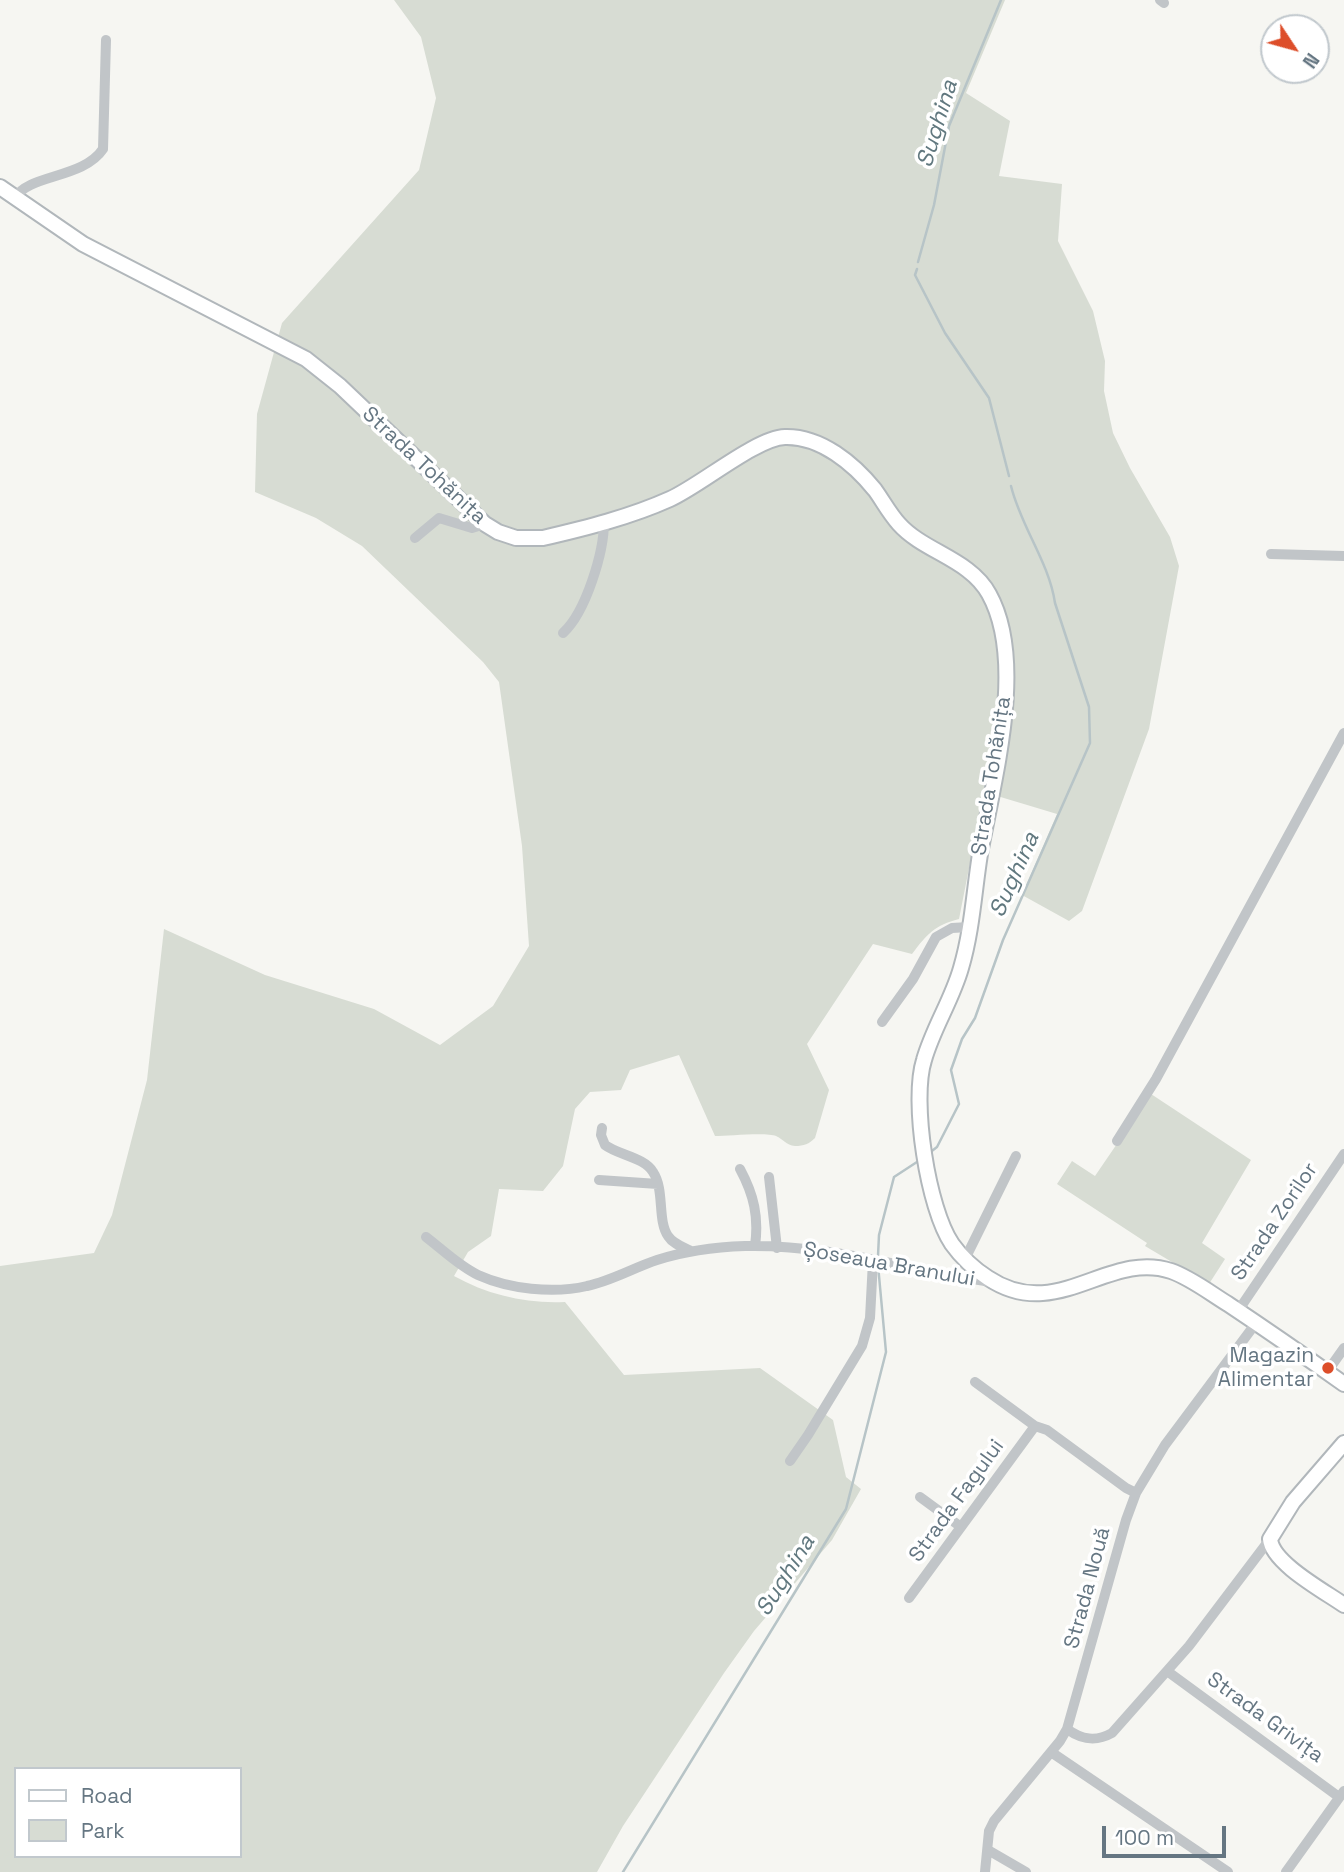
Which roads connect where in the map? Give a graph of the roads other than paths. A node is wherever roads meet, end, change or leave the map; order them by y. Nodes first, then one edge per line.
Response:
1 (106, 40) dead end
2 (0, 187) edge
3 (15, 198) junction
4 (604, 522) junction
5 (485, 524) junction
6 (415, 538) dead end
7 (1271, 554) dead end
8 (1344, 556) edge
9 (563, 633) dead end
10 (1344, 733) edge
11 (978, 869) joint
12 (969, 927) junction
13 (882, 1022) dead end
14 (602, 1128) dead end
15 (1117, 1141) dead end
16 (1344, 1154) edge
17 (1016, 1156) dead end
18 (740, 1169) dead end
19 (769, 1177) dead end
20 (599, 1180) dead end
21 (658, 1184) junction
22 (426, 1237) dead end
23 (755, 1246) junction
24 (777, 1248) junction
25 (691, 1251) junction
26 (965, 1259) junction
27 (873, 1261) junction
28 (995, 1283) junction
29 (1238, 1311) junction
30 (1256, 1323) junction
31 (1344, 1348) edge
32 (1327, 1372) junction
33 (975, 1382) dead end
34 (1344, 1384) edge
35 (1035, 1426) junction
36 (1344, 1443) edge
37 (790, 1461) dead end
38 (1136, 1493) junction
39 (920, 1497) dead end
40 (961, 1527) junction
41 (1270, 1539) junction
42 (909, 1598) dead end
43 (1344, 1605) edge
44 (1167, 1671) junction
45 (1067, 1729) junction
46 (1051, 1752) junction
47 (1342, 1794) edge
48 (988, 1850) junction
49 (985, 1872) edge
50 (1026, 1872) edge
51 (1228, 1872) edge
52 (1286, 1872) edge

1 - 3 street
2 - 3 main road, Strada Tohănița
3 - 5 main road, Strada Tohănița
4 - 5 main road, Strada Tohănița
4 - 9 street
4 - 11 main road, Strada Tohănița
5 - 6 street
7 - 8 street
10 - 15 street
11 - 12 main road, Șoseaua Branului
12 - 13 street
12 - 26 main road, Șoseaua Branului
14 - 21 street
16 - 29 street, Strada Zorilor
17 - 26 street
18 - 23 street
19 - 24 street
20 - 21 street
21 - 25 street
22 - 25 street, Șoseaua Branului
23 - 24 street, Șoseaua Branului
23 - 25 street, Șoseaua Branului
24 - 27 street, Șoseaua Branului
26 - 28 main road, Șoseaua Branului
27 - 28 street, Șoseaua Branului
27 - 37 street
28 - 29 main road, Șoseaua Branului
29 - 30 main road, Șoseaua Branului
30 - 32 main road, Șoseaua Branului
30 - 38 street, Strada Nouă
31 - 32 street
32 - 34 main road, Șoseaua Branului
33 - 35 street
35 - 38 street
35 - 40 street, Strada Fagului
36 - 41 main road
38 - 45 street, Strada Nouă
39 - 40 street
40 - 42 street, Strada Fagului
41 - 43 main road
41 - 44 street
44 - 45 street
44 - 47 street, Strada Grivița
45 - 46 street, Strada Nouă
46 - 48 street, Strada Nouă
46 - 51 street
47 - 52 street
48 - 49 street, Strada Nouă
48 - 50 street

